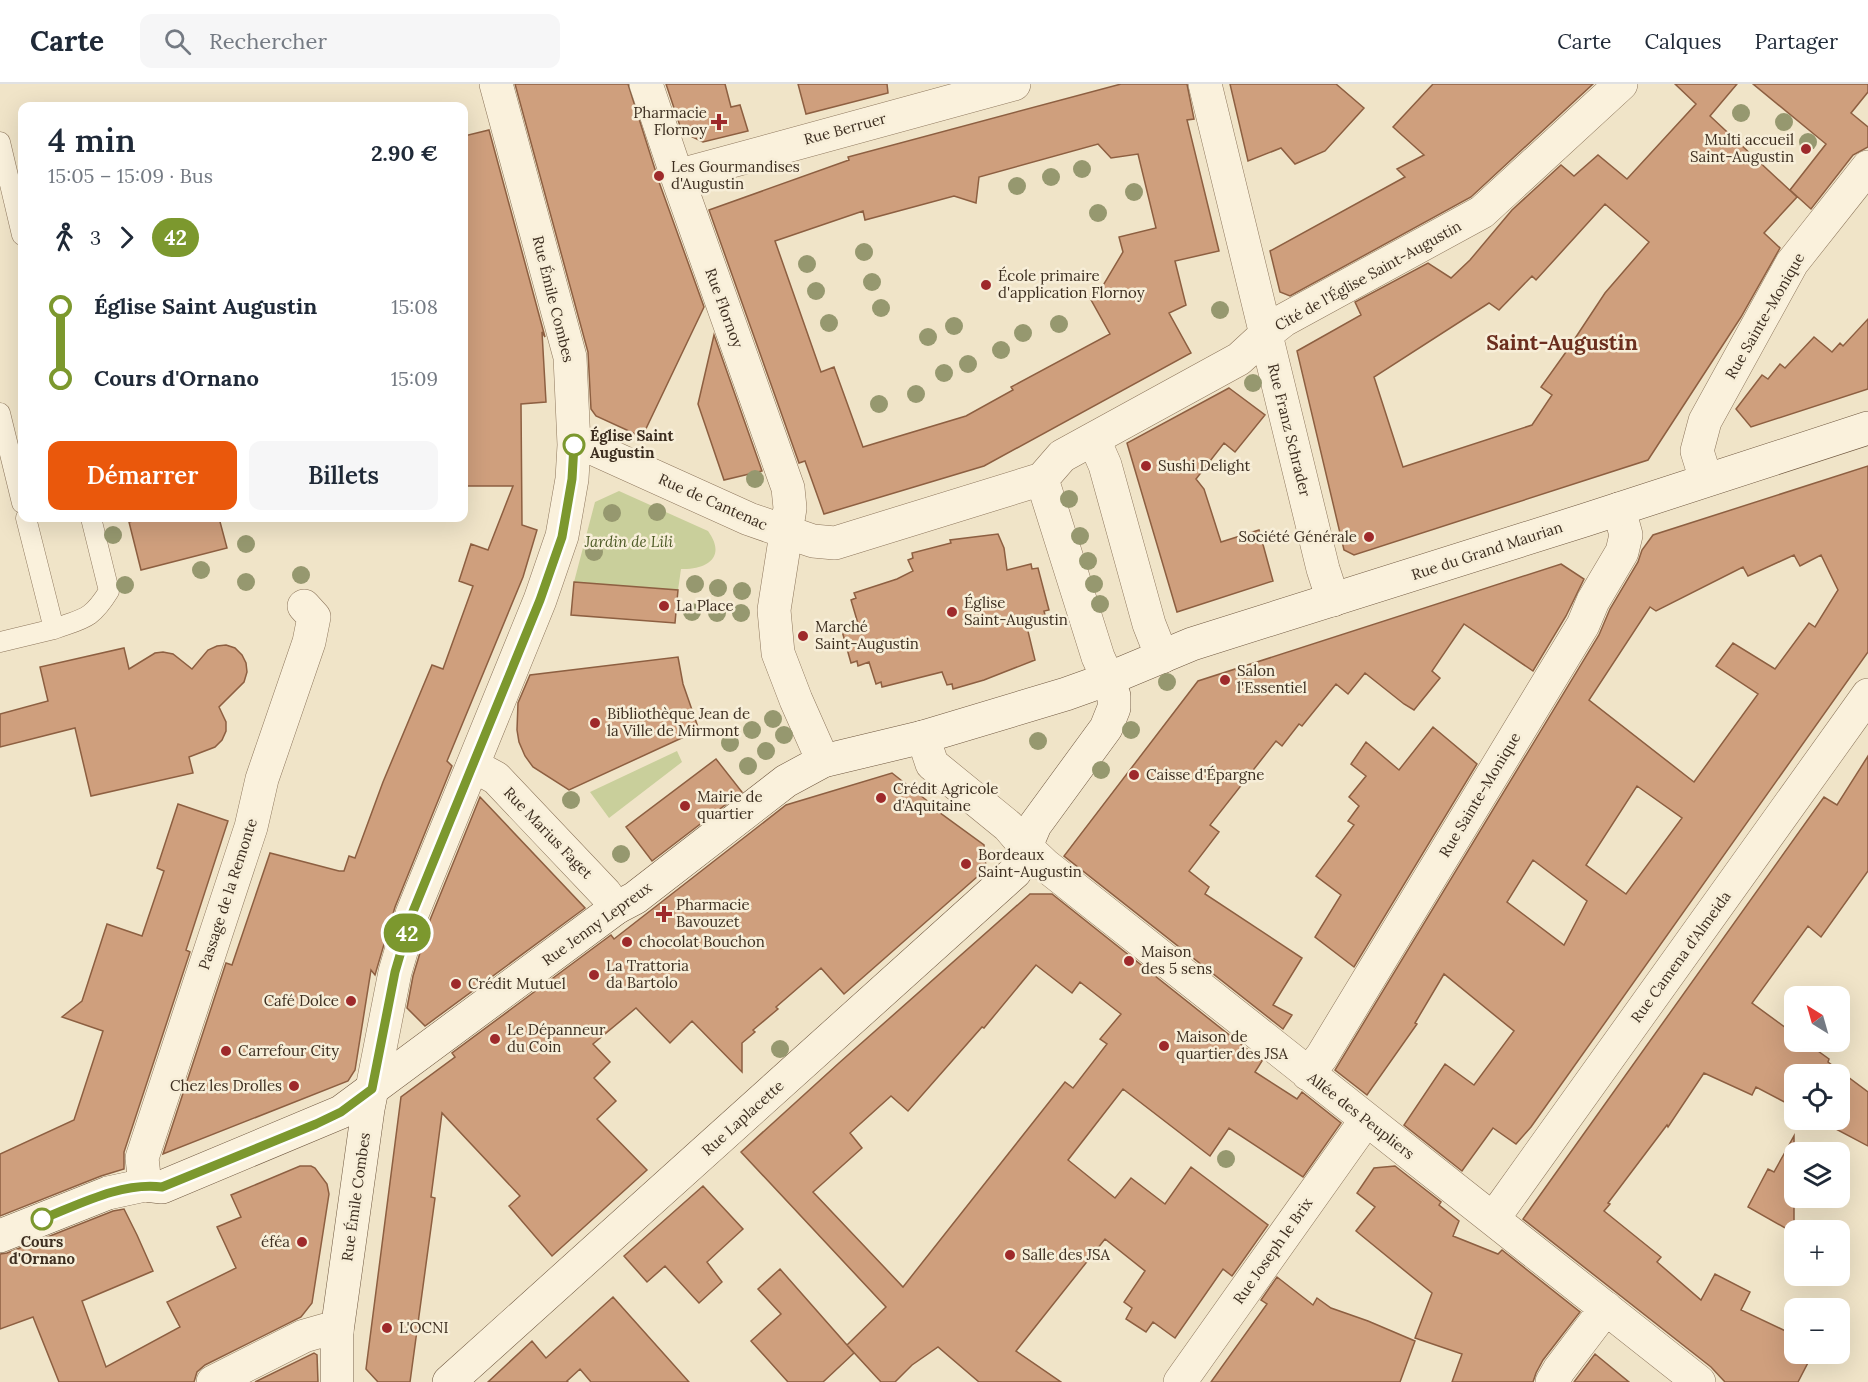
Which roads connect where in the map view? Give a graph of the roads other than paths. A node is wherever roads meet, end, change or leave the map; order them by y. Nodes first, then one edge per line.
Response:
1 (496, 84) edge
2 (646, 84) edge
3 (1014, 84) edge
4 (1205, 84) edge
5 (1621, 84) edge
6 (0, 142) edge
7 (1868, 167) edge
8 (677, 176) junction
9 (18, 219) edge
10 (1265, 335) junction
11 (0, 413) edge
12 (1868, 428) edge
13 (1094, 440) junction
14 (574, 445) junction
15 (1042, 479) junction
16 (1706, 480) junction
17 (18, 487) edge
18 (1619, 509) junction
19 (27, 522) edge
20 (92, 522) edge
21 (786, 533) junction
22 (1333, 600) junction
23 (304, 606) dead end
24 (54, 629) junction
25 (0, 642) edge
26 (1162, 657) junction
27 (1108, 680) junction
28 (1868, 695) edge
29 (923, 737) junction
30 (823, 761) junction
31 (474, 766) junction
32 (1026, 847) junction
33 (616, 908) junction
34 (1308, 1074) junction
35 (372, 1089) junction
36 (1366, 1120) junction
37 (145, 1185) junction
38 (1494, 1219) junction
39 (0, 1236) edge
40 (1606, 1308) junction
41 (338, 1332) junction
42 (213, 1382) edge
43 (336, 1382) edge
44 (450, 1382) edge
45 (1180, 1382) edge
46 (1552, 1382) edge
47 (1699, 1382) edge

1 - 14 street, Rue Émile Combes
2 - 8 street, Rue Flornoy
3 - 8 street, Rue Berruer
4 - 10 street, Rue Franz Schrader
5 - 10 street, Cité de l'Église Saint-Augustin
6 - 9 lane
7 - 16 street, Rue Sainte-Monique
8 - 21 street, Rue Flornoy
10 - 13 street, Cité de l'Église Saint-Augustin
10 - 22 street, Rue Franz Schrader
11 - 17 lane
12 - 16 street, Rue du Grand Maurian
13 - 15 street, Cité de l'Église Saint-Augustin
13 - 26 street
14 - 21 street, Rue de Cantenac
14 - 31 street, Rue Émile Combes
15 - 21 street, Rue de Cantenac
15 - 27 street, Rue Laplacette
16 - 18 street, Rue du Grand Maurian
18 - 22 street, Rue du Grand Maurian
18 - 34 street, Rue Sainte-Monique
19 - 24 lane
20 - 24 lane
21 - 30 street, Rue Flornoy
22 - 26 street, Rue du Grand Maurian
23 - 37 street, Passage de la Remonte
24 - 25 lane
26 - 27 street, Rue du Grand Maurian
27 - 29 street, Rue du Grand Maurian
27 - 32 street, Rue Laplacette
28 - 38 street, Rue Camena d'Almeida
29 - 30 street, Rue Jenny Lepreux
29 - 32 street, Allée des Peupliers
30 - 33 street, Rue Jenny Lepreux
31 - 33 street, Rue Marius Faget
31 - 35 street, Rue Émile Combes
32 - 34 street, Allée des Peupliers
32 - 44 street, Rue Laplacette
33 - 35 street, Rue Jenny Lepreux
34 - 36 street, Allée des Peupliers
35 - 37 street
35 - 41 street, Rue Émile Combes
36 - 38 street, Allée des Peupliers
36 - 45 street, Rue Joseph le Brix
37 - 39 street
38 - 40 street, Allée des Peupliers
40 - 46 street
40 - 47 street, Allée des Peupliers
41 - 42 street
41 - 43 street, Rue Émile Combes

